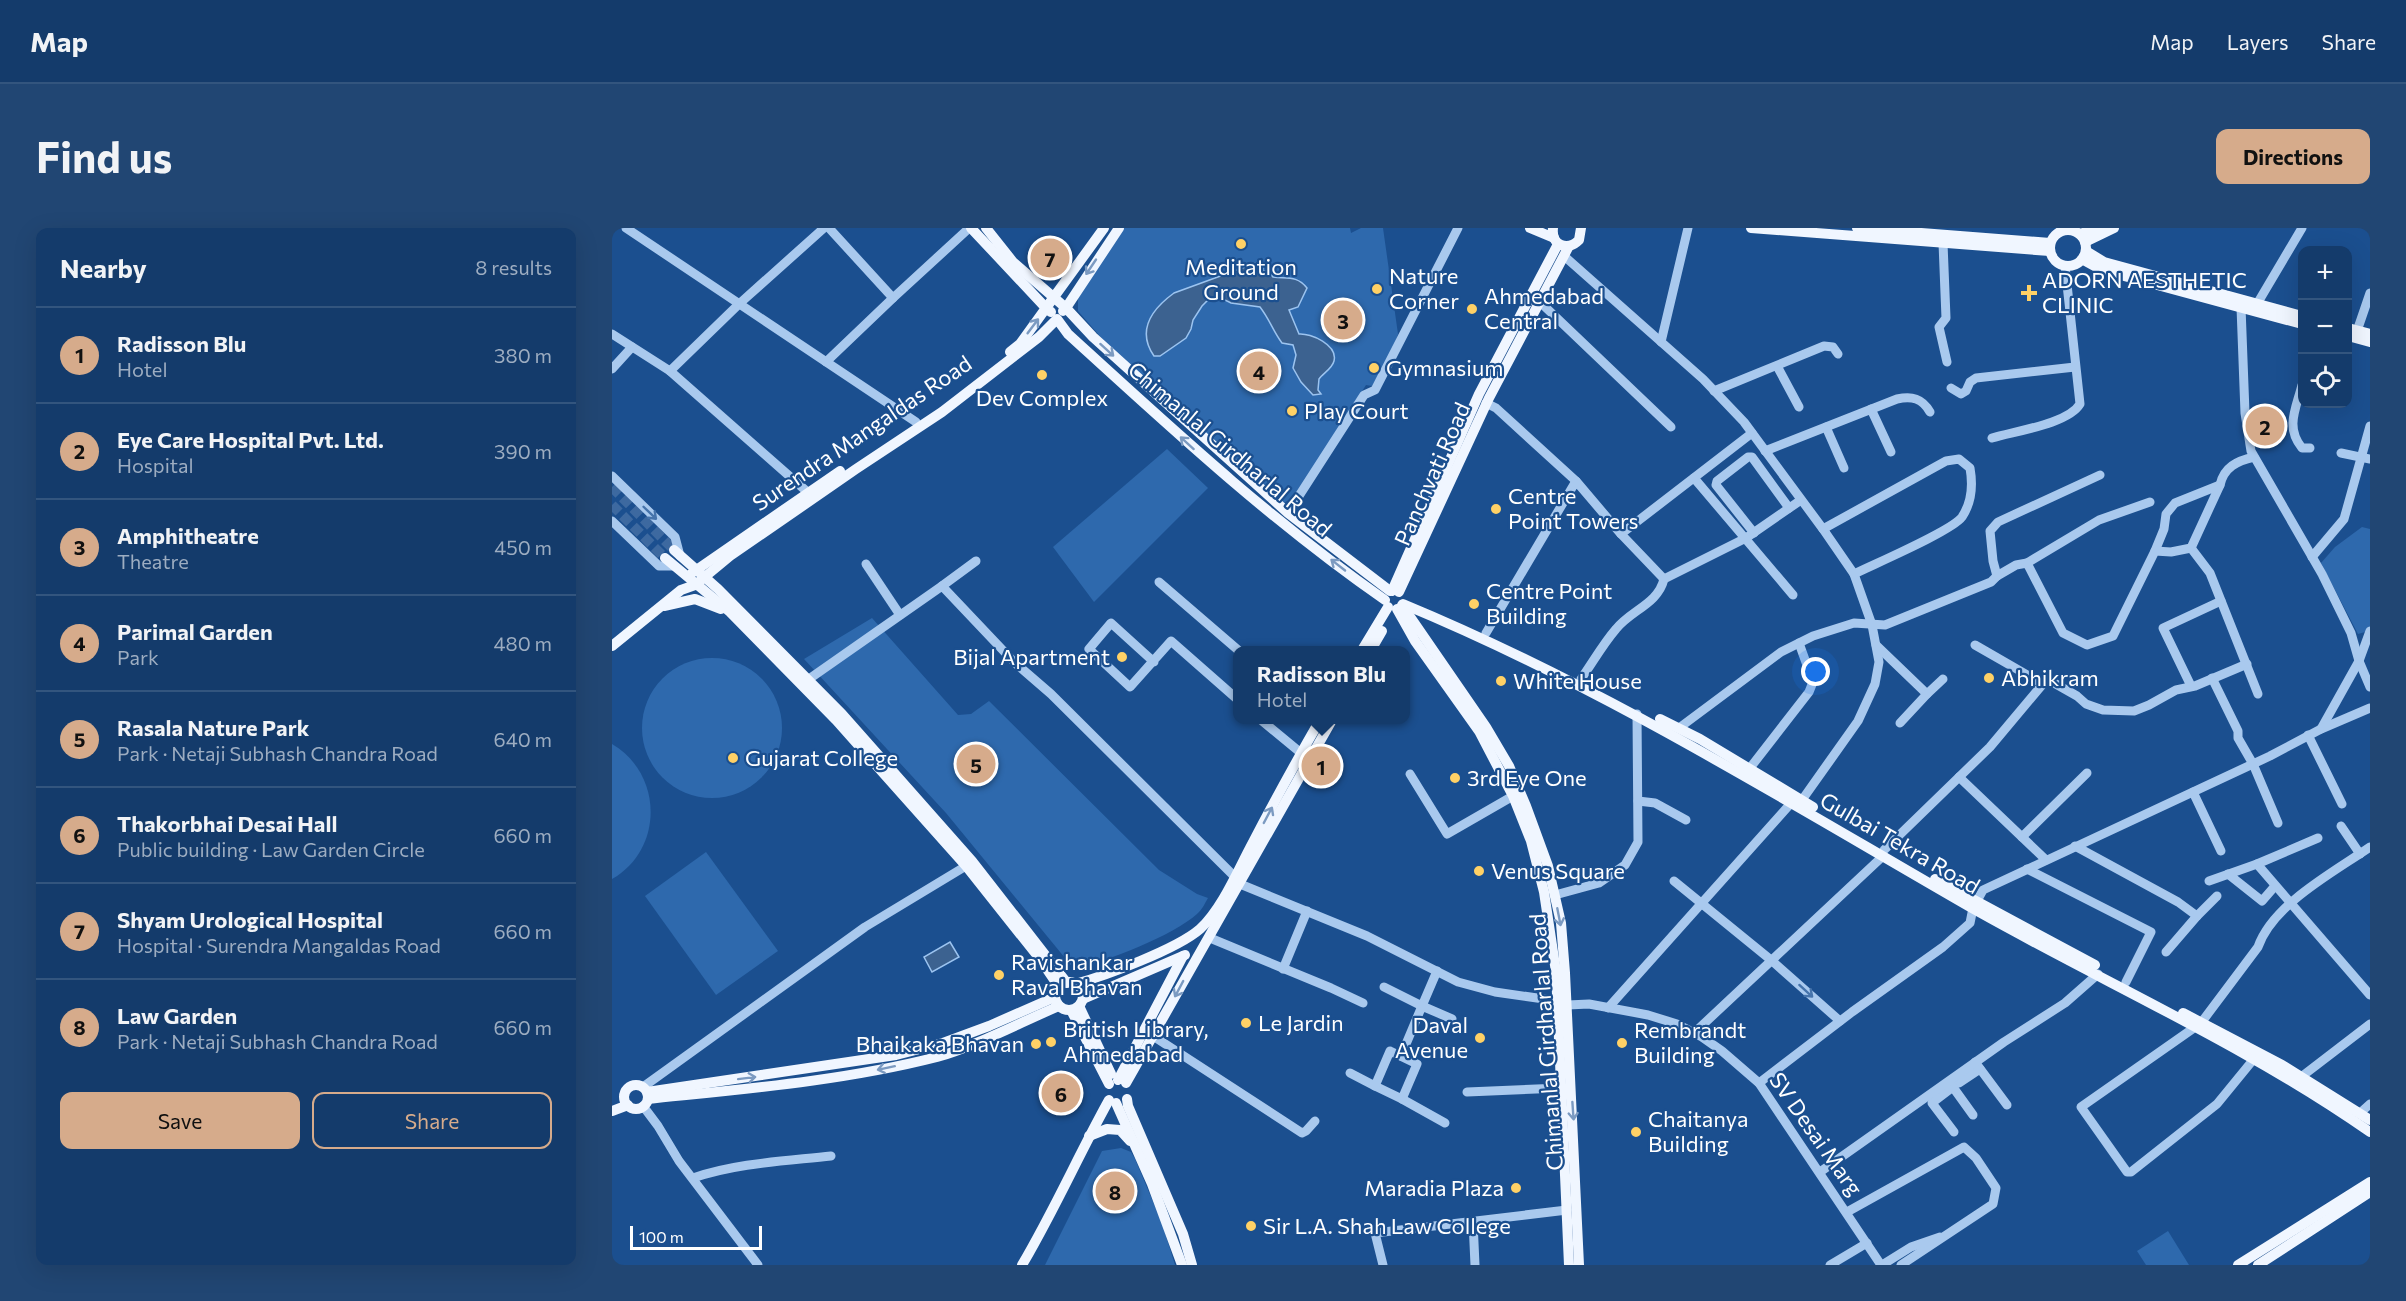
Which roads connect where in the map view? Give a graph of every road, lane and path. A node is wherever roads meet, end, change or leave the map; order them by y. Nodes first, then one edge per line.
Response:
1 (626, 228) edge
2 (824, 228) edge
3 (829, 228) edge
4 (1104, 228) edge
5 (1119, 228) edge
6 (1458, 228) edge
7 (1530, 228) edge
8 (1593, 228) edge
9 (1688, 228) edge
10 (1751, 228) edge
11 (1857, 228) edge
12 (2098, 228) edge
13 (2114, 228) edge
14 (2302, 228) edge
15 (1884, 229) edge
16 (977, 230) edge
17 (1581, 232) edge
18 (2084, 241) edge
19 (1560, 243) edge
20 (1943, 243) junction
21 (2050, 247) junction
22 (2065, 266) junction
23 (2370, 293) edge
24 (1054, 297) junction
25 (893, 298) junction
26 (1540, 302) junction
27 (739, 304) junction
28 (2257, 304) junction
29 (2241, 307) junction
30 (1046, 308) junction
31 (1066, 308) junction
32 (2298, 315) edge
33 (1057, 319) junction
34 (2298, 323) edge
35 (2352, 330) edge
36 (2352, 332) edge
37 (2352, 333) edge
38 (612, 334) edge
39 (2370, 334) edge
40 (1661, 342) junction
41 (2370, 342) edge
42 (632, 347) junction
43 (1838, 354) dead end
44 (826, 362) junction
45 (1947, 362) dead end
46 (1777, 366) junction
47 (2075, 367) junction
48 (612, 369) edge
49 (670, 371) junction
50 (1951, 388) dead end
51 (1714, 391) junction
52 (2298, 401) edge
53 (1486, 403) junction
54 (1799, 407) dead end
55 (1870, 409) junction
56 (1930, 412) dead end
57 (916, 422) junction
58 (2370, 426) edge
59 (1671, 427) dead end
60 (1826, 428) junction
61 (1752, 433) junction
62 (1992, 438) dead end
63 (2310, 448) dead end
64 (1765, 451) junction
65 (1891, 452) dead end
66 (2341, 453) dead end
67 (2254, 457) junction
68 (2366, 458) edge
69 (1844, 468) dead end
70 (2100, 475) dead end
71 (612, 476) edge
72 (1694, 478) junction
73 (1576, 481) junction
74 (2220, 485) junction
75 (811, 495) junction
76 (1801, 500) junction
77 (2150, 502) dead end
78 (1790, 508) junction
79 (1288, 513) junction
80 (612, 521) edge
81 (1823, 529) junction
82 (1622, 534) junction
83 (1750, 536) junction
84 (2192, 548) junction
85 (2155, 551) junction
86 (677, 553) joint
87 (2312, 556) junction
88 (665, 558) tunnel mouth
89 (976, 561) dead end
90 (2027, 563) junction
91 (866, 564) dead end
92 (674, 566) junction
93 (1854, 574) junction
94 (1996, 576) junction
95 (696, 577) junction
96 (1664, 579) junction
97 (1159, 582) dead end
98 (942, 586) junction
99 (1793, 595) dead end
100 (1395, 600) junction
101 (2221, 601) junction
102 (657, 608) junction
103 (730, 612) junction
104 (900, 615) junction
105 (1872, 625) junction
106 (2370, 631) edge
107 (1486, 633) junction
108 (1799, 643) junction
109 (1876, 645) junction
110 (1975, 645) dead end
111 (612, 646) edge
112 (1365, 646) edge
113 (1373, 646) edge
114 (1233, 647) edge
115 (1154, 662) junction
116 (2359, 662) junction
117 (2247, 664) junction
118 (2212, 678) junction
119 (809, 679) junction
120 (1581, 679) junction
121 (1943, 679) dead end
122 (2043, 684) junction
123 (2191, 686) junction
124 (2370, 687) edge
125 (1927, 694) junction
126 (2258, 694) dead end
127 (1233, 695) edge
128 (2370, 708) edge
129 (1637, 714) junction
130 (1900, 723) dead end
131 (1266, 724) edge
132 (1317, 724) edge
133 (1330, 724) edge
134 (1678, 728) junction
135 (2321, 729) junction
136 (2308, 735) junction
137 (1301, 753) junction
138 (2253, 764) junction
139 (1750, 768) junction
140 (2087, 772) dead end
141 (1410, 774) dead end
142 (1959, 777) junction
143 (2193, 792) junction
144 (1513, 796) junction
145 (1638, 801) junction
146 (1797, 801) junction
147 (2342, 804) dead end
148 (1686, 820) dead end
149 (2278, 823) dead end
150 (2342, 826) dead end
151 (2022, 837) junction
152 (2318, 838) dead end
153 (2075, 846) junction
154 (2370, 847) edge
155 (2221, 851) dead end
156 (1883, 853) junction
157 (2360, 854) junction
158 (2046, 860) junction
159 (2257, 864) junction
160 (966, 866) junction
161 (2027, 869) junction
162 (2228, 874) junction
163 (1238, 881) junction
164 (1674, 881) dead end
165 (2209, 881) dead end
166 (2275, 886) junction
167 (1555, 895) junction
168 (2217, 896) dead end
169 (2292, 902) junction
170 (1701, 904) junction
171 (1975, 904) junction
172 (1307, 912) junction
173 (2197, 916) junction
174 (1210, 938) junction
175 (1201, 948) junction
176 (2166, 952) dead end
177 (1183, 956) junction
178 (1771, 960) junction
179 (1283, 969) junction
180 (1437, 971) junction
181 (2098, 974) junction
182 (2126, 982) junction
183 (1384, 987) dead end
184 (1063, 991) junction
185 (2370, 995) edge
186 (1563, 1003) junction
187 (1363, 1004) dead end
188 (1078, 1005) junction
189 (1422, 1006) junction
190 (1608, 1008) junction
191 (1452, 1019) dead end
192 (1840, 1021) junction
193 (2370, 1024) edge
194 (2197, 1025) junction
195 (1694, 1033) junction
196 (1153, 1036) junction
197 (1401, 1056) junction
198 (2253, 1060) junction
199 (1977, 1065) junction
200 (1350, 1073) dead end
201 (2301, 1077) junction
202 (1117, 1082) junction
203 (1760, 1083) junction
204 (1954, 1084) junction
205 (1375, 1086) junction
206 (1561, 1088) junction
207 (1467, 1092) dead end
208 (645, 1096) junction
209 (1127, 1099) junction
210 (1402, 1099) junction
211 (1929, 1100) junction
212 (1112, 1102) junction
213 (627, 1103) junction
214 (2370, 1104) edge
215 (612, 1105) edge
216 (2007, 1105) dead end
217 (612, 1111) edge
218 (2360, 1113) junction
219 (1973, 1115) dead end
220 (2370, 1120) edge
221 (1315, 1121) dead end
222 (1445, 1123) dead end
223 (1954, 1132) dead end
224 (2370, 1132) edge
225 (1089, 1136) junction
226 (1137, 1149) junction
227 (831, 1155) dead end
228 (1820, 1172) junction
229 (693, 1178) junction
230 (2370, 1182) edge
231 (2370, 1192) edge
232 (1567, 1210) junction
233 (1846, 1212) junction
234 (1473, 1221) junction
235 (1948, 1235) junction
236 (1867, 1243) junction
237 (758, 1265) edge
238 (1022, 1265) edge
239 (1182, 1265) edge
240 (1192, 1265) edge
241 (1383, 1265) edge
242 (1475, 1265) edge
243 (1569, 1265) edge
244 (1579, 1265) edge
245 (1830, 1265) edge
246 (1882, 1265) edge
247 (1901, 1265) edge
248 (2238, 1265) edge
249 (2258, 1265) edge

1 - 27 street
2 - 27 street
3 - 25 street
4 - 24 main road
5 -> 31 main road
6 - 79 street
7 - 19 main road
8 - 17 main road
9 - 40 street
10 - 20 main road
11 - 15 main road
12 - 18 main road
13 - 18 main road
14 - 28 street
15 - 21 main road
16 - 24 main road
16 - 25 street
16 - 30 main road
17 - 19 main road
18 - 21 main road
18 - 22 main road
18 - 28 main road
18 - 29 main road
19 - 26 main road, Panchvati Road
19 - 40 street
19 - 100 main road, Panchvati Road
20 - 21 main road
20 - 45 street
21 - 22 main road
22 - 47 street
23 - 35 street
24 - 30 main road, Surendra Mangaldas Road
24 - 31 main road, Chimanlal Girdharlal Road
25 - 44 street
26 - 53 main road, Panchvati Road
26 - 59 street
27 - 44 street
27 - 49 street
28 - 32 main road
29 - 34 main road
29 - 67 street
30 - 33 main road, Chimanlal Girdharlal Road
57 -> 30 main road, Surendra Mangaldas Road
31 - 33 main road, Surendra Mangaldas Road
31 -> 79 main road, Chimanlal Girdharlal Road
33 - 75 main road, Surendra Mangaldas Road
100 -> 33 main road, Chimanlal Girdharlal Road
36 - 39 main road
37 - 41 main road
38 - 42 street
40 - 51 street
42 - 48 street
42 - 49 street
43 - 46 street
44 - 57 street
46 - 51 street
46 - 54 street
47 - 50 street
47 - 62 street
49 - 75 street
51 - 61 street
52 - 63 street
53 - 73 street
53 - 100 main road, Panchvati Road
55 - 56 street
55 - 60 street
55 - 65 street
57 - 75 main road, Surendra Mangaldas Road
58 - 68 street
60 - 64 street
60 - 69 street
61 - 64 street
61 - 72 street
64 - 76 street
66 - 68 street
67 - 74 street
67 - 87 street
68 - 87 street
70 - 94 street
71 -> 86 street
72 - 82 street
72 - 83 street
73 - 82 street
73 - 107 street
74 - 84 street
74 - 85 street
75 - 95 main road, Surendra Mangaldas Road
76 - 78 street
76 - 81 street
77 - 90 street
78 - 83 street
78 - 83 street
79 - 100 main road, Chimanlal Girdharlal Road
80 - 92 street
81 - 93 street
81 - 93 street
82 - 96 street
83 - 96 street
83 - 99 street
84 - 85 street
84 - 101 street
85 - 90 street
86 - 95 main road
87 - 116 street
88 - 92 main road
89 - 98 street
90 - 94 street
91 - 104 street
92 - 95 main road
93 - 105 street
94 - 105 street
95 - 102 main road, Surendra Mangaldas Road
95 - 103 main road
95 - 119 main road
96 - 120 street
97 - 114 street
98 - 104 street
98 - 163 street
100 - 107 main road, Gulbai Tekra Road
100 - 112 main road
100 - 113 main road
100 - 129 main road, Gulbai Tekra Road
100 - 144 main road, Chimanlal Girdharlal Road
100 - 167 main road, Chimanlal Girdharlal Road
101 - 117 street
101 - 123 street
102 - 103 main road
102 - 111 main road
103 - 160 main road
104 - 119 street
105 - 108 street
105 - 109 street
106 - 116 street
107 - 120 main road, Gulbai Tekra Road
108 - 134 street
108 - 139 street
109 - 125 street
109 - 146 street
110 - 122 street
115 - 115 street
115 - 127 street
116 - 124 street
116 - 135 street
117 - 118 street
117 - 126 street
118 - 123 street
118 - 138 street
119 - 184 main road
120 - 134 main road, Gulbai Tekra Road
121 - 125 street
122 - 123 street
122 - 142 street
125 - 130 street
128 - 135 street
129 - 145 street
129 - 146 main road, Gulbai Tekra Road
131 - 137 street
132 - 137 main road
133 - 163 main road
134 - 139 main road, Gulbai Tekra Road
135 - 136 street
136 - 138 street
136 - 147 street
163 -> 137 main road
138 - 143 street
138 - 149 street
139 - 146 main road, Gulbai Tekra Road
140 - 151 street
141 - 144 street
142 - 151 street
142 - 156 street
143 - 153 street
143 - 155 street
144 - 186 main road, Chimanlal Girdharlal Road
145 - 148 street
145 - 167 street
146 - 156 main road, Gulbai Tekra Road
146 - 170 street
150 - 157 street
151 - 158 street
152 - 159 street
153 - 158 street
153 - 173 street
154 - 157 street
156 - 171 main road, Gulbai Tekra Road
156 - 178 street
157 - 169 street
158 - 161 street
159 - 162 street
159 - 166 street
160 - 184 main road
160 - 208 street
161 - 171 street
161 - 182 street
162 - 165 street
162 - 166 street
163 - 172 street, SV Desai Marg
163 - 174 main road
163 - 184 main road
164 - 170 street
166 - 169 street
167 -> 186 main road, Chimanlal Girdharlal Road
168 - 173 street
169 - 185 street
169 - 194 street
170 - 178 street
170 - 190 street
171 - 181 main road, Gulbai Tekra Road
171 - 182 main road, Gulbai Tekra Road
171 - 192 street
172 - 179 street
172 - 180 street, SV Desai Marg
173 - 176 street
174 - 175 main road
174 - 179 street
175 - 177 main road
175 -> 196 main road
177 - 188 main road
177 - 202 main road
178 -> 192 street
178 - 195 street
179 - 187 street
180 - 186 street, SV Desai Marg
180 - 189 street
181 - 194 main road, Gulbai Tekra Road
181 - 199 street
182 - 194 main road, Gulbai Tekra Road
183 - 189 street
184 - 188 main road
184 - 188 main road
184 - 208 main road
186 - 190 street, SV Desai Marg
186 - 206 main road, Chimanlal Girdharlal Road
186 -> 244 main road, Chimanlal Girdharlal Road
188 - 202 main road
189 - 191 street
189 - 197 street
190 - 195 street, SV Desai Marg
192 - 203 street
193 - 201 street
194 - 198 main road, Gulbai Tekra Road
194 - 198 street
194 - 201 main road, Gulbai Tekra Road
195 - 203 street, SV Desai Marg
196 - 202 main road
196 - 221 street
197 - 205 street
197 - 210 street
198 - 224 main road, Gulbai Tekra Road
199 - 204 street
199 - 216 street
200 - 205 street
201 - 218 main road, Gulbai Tekra Road
202 - 209 main road
202 - 212 main road
203 - 228 street, SV Desai Marg
204 - 211 street
204 - 219 street
205 - 210 street
206 - 207 street
206 - 232 main road, Chimanlal Girdharlal Road
208 - 213 main road
208 - 213 main road
208 - 229 street
209 - 212 main road
209 - 240 main road
210 - 222 street
211 - 223 street
211 - 228 street
212 - 225 main road
212 - 226 main road
213 - 215 main road
213 - 217 main road
214 - 218 street
218 - 220 main road, Gulbai Tekra Road
225 - 226 main road
225 - 238 main road
226 - 239 main road
227 - 229 street
228 - 233 street, SV Desai Marg
229 - 237 street
230 - 248 main road
231 - 249 main road
232 - 234 street
232 - 243 main road, Chimanlal Girdharlal Road
233 - 235 street
233 - 236 street, SV Desai Marg
234 - 241 street
234 - 242 street
235 - 246 street
235 - 247 street
236 - 245 street
236 - 246 street, SV Desai Marg

